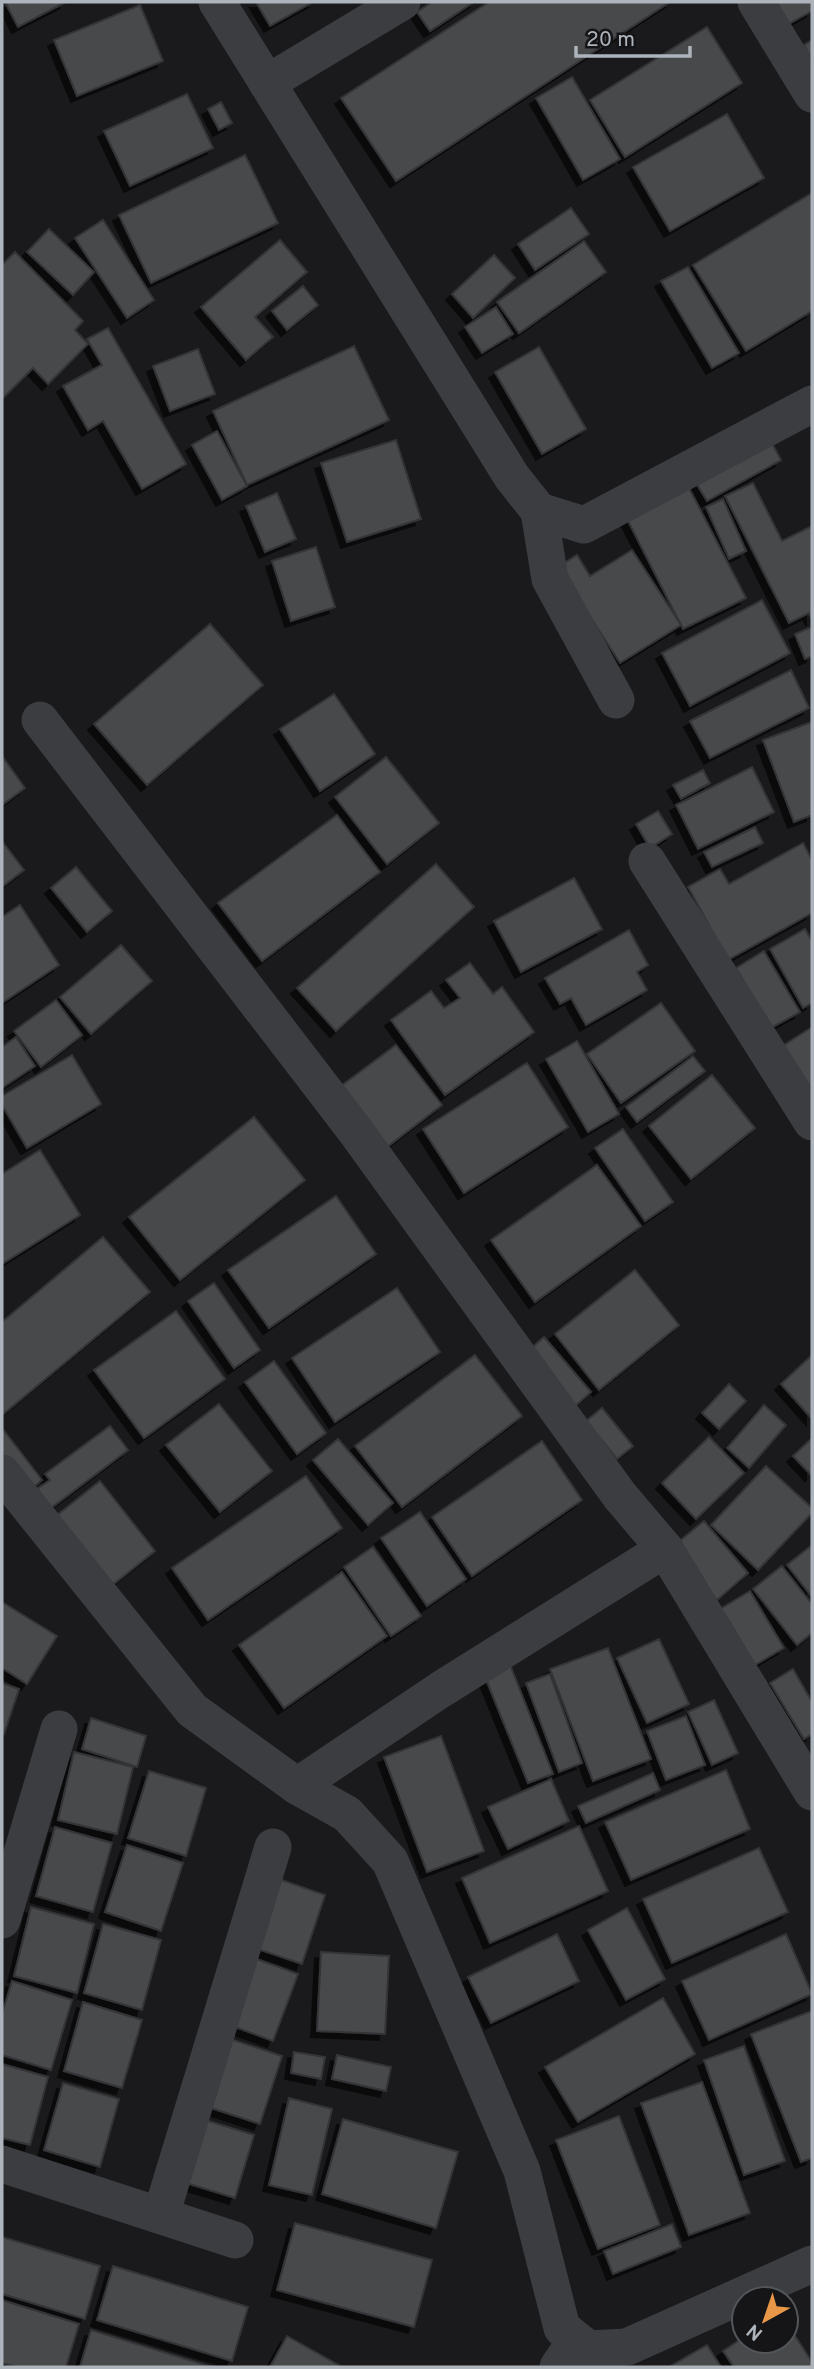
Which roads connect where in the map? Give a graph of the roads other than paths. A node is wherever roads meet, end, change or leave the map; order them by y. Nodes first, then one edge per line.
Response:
1 (217, 2) edge
2 (402, 2) edge
3 (756, 2) edge
4 (267, 83) junction
5 (812, 94) edge
6 (812, 404) edge
7 (539, 510) junction
8 (616, 701) dead end
9 (40, 720) dead end
10 (647, 860) dead end
11 (812, 1122) edge
12 (2, 1473) edge
13 (665, 1549) junction
14 (59, 1729) dead end
15 (297, 1786) junction
16 (812, 1792) edge
17 (273, 1847) dead end
18 (2, 1920) edge
19 (2, 2164) edge
20 (161, 2216) junction
21 (235, 2240) dead end
22 (812, 2264) edge
23 (567, 2353) edge

1 - 4 street
2 - 4 street
3 - 5 street
4 - 7 street
6 - 7 street
7 - 8 street
9 - 13 street
10 - 11 street
12 - 15 street
13 - 15 street
13 - 16 street
14 - 18 street
15 - 23 street
17 - 20 street
19 - 20 street
20 - 21 street
22 - 23 street

